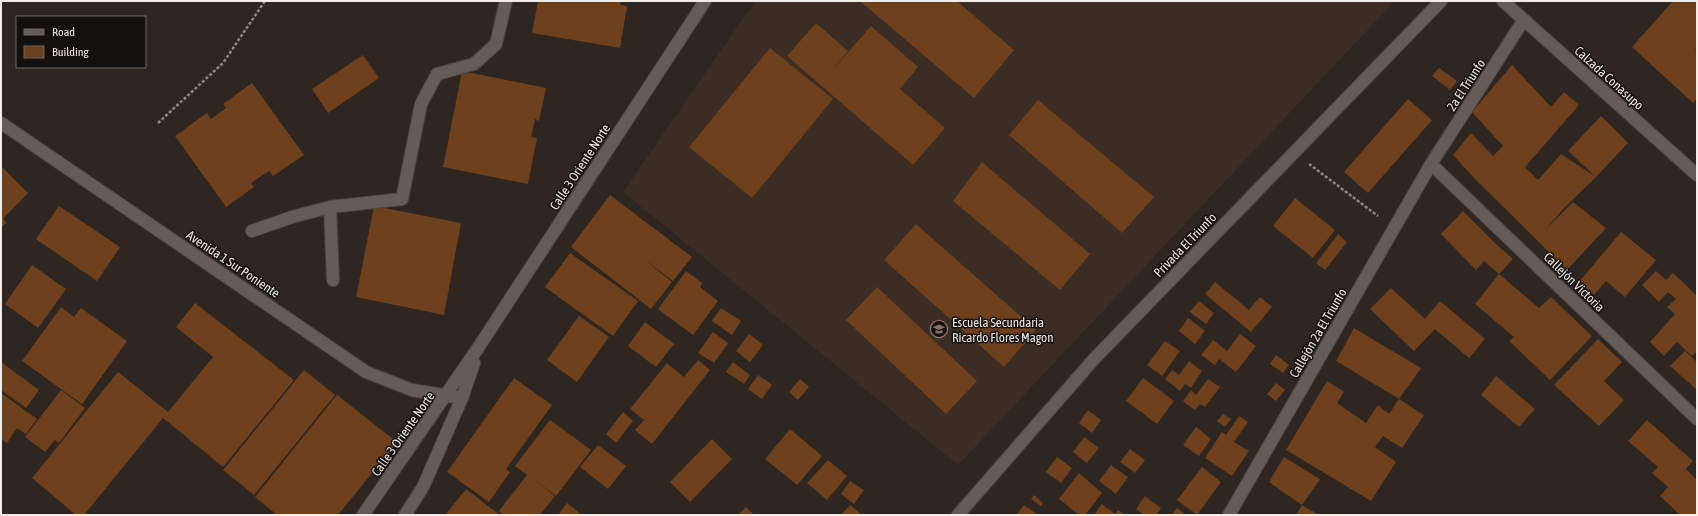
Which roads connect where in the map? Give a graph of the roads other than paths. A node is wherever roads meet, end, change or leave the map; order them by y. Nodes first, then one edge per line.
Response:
1 (506, 1) edge
2 (705, 1) edge
3 (1441, 1) edge
4 (1503, 1) edge
5 (1524, 21) junction
6 (1, 123) edge
7 (1431, 164) junction
8 (1697, 176) edge
9 (330, 208) junction
10 (252, 231) dead end
11 (333, 280) dead end
12 (478, 348) junction
13 (446, 396) junction
14 (462, 398) junction
15 (1697, 419) edge
16 (363, 515) edge
17 (405, 515) edge
18 (958, 515) edge
19 (1229, 515) edge

1 - 9 street
2 - 12 street, Calle 3 Oriente Norte
3 - 18 street, Privada El Triunfo
4 - 5 street, Calzada Conasupo
5 - 7 street, 2a El Triunfo
5 - 8 street, Calzada Conasupo
6 - 13 street, Avenida 1 Sur Poniente
7 - 15 street, Callejón Victoria
7 - 19 street, Callejón 2a El Triunfo
9 - 10 street
9 - 11 street
12 - 13 street, Calle 3 Oriente Norte
12 - 14 street, Calle 3 Oriente Norte
13 - 14 street, Avenida 1 Sur Poniente
13 - 16 street, Calle 3 Oriente Norte
14 - 17 street, Calle 3 Oriente Norte

